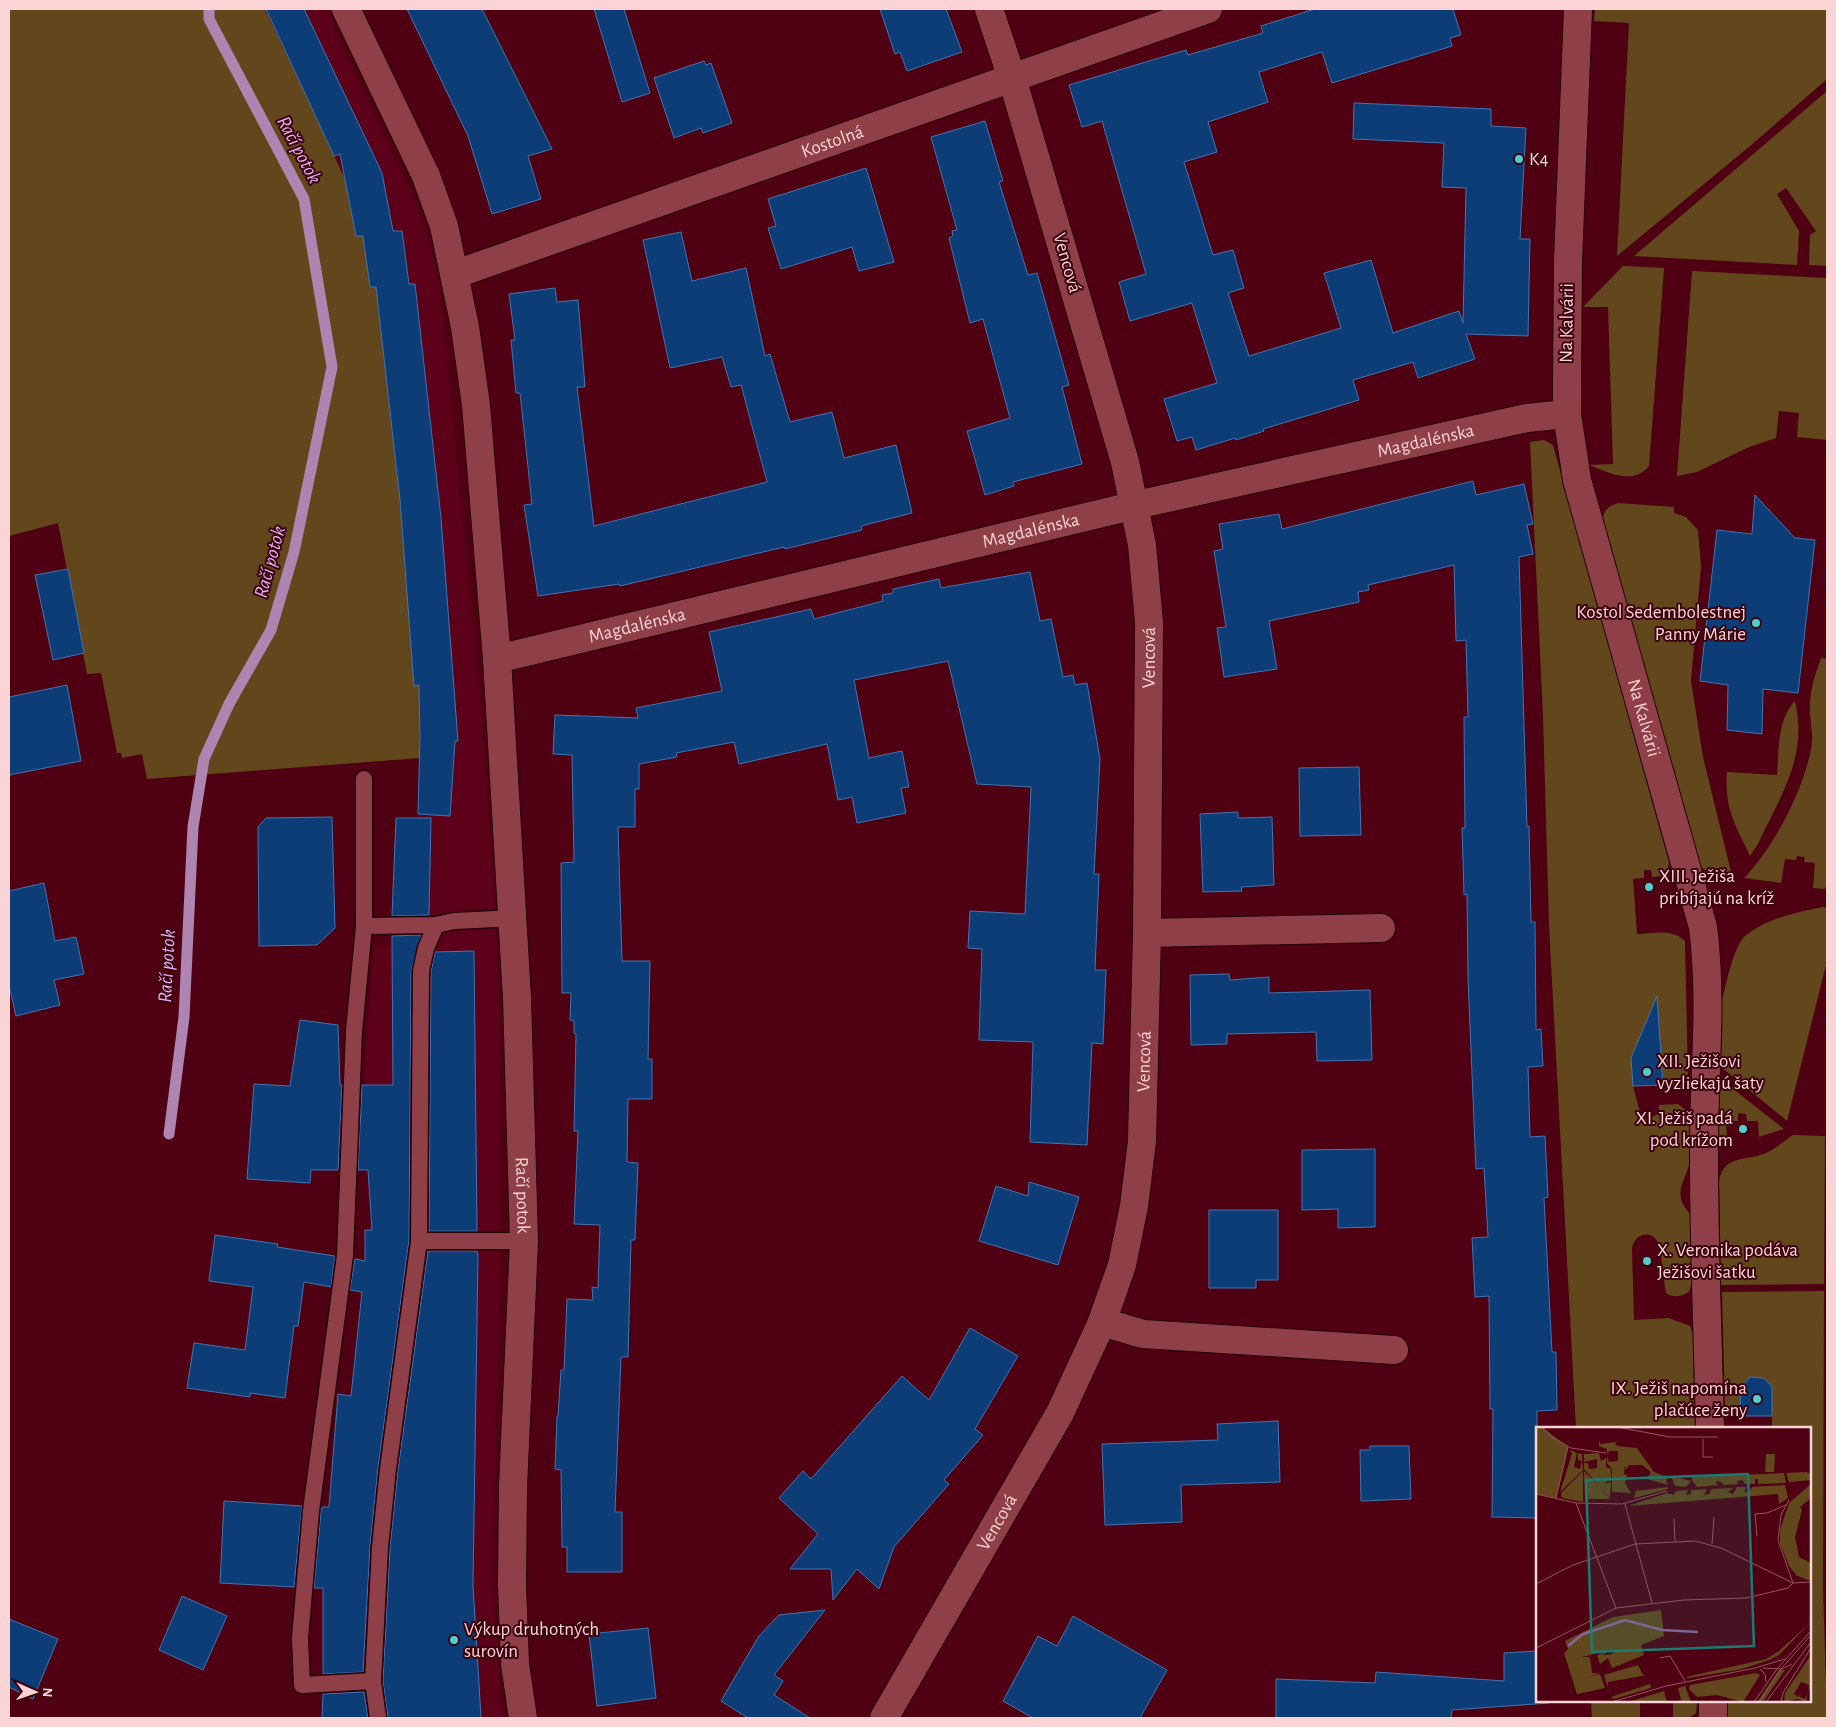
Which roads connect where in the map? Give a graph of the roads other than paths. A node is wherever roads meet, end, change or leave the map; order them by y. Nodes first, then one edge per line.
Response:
1 (346, 9) edge
2 (989, 9) edge
3 (1208, 9) edge
4 (1578, 9) edge
5 (1012, 78) junction
6 (456, 274) junction
7 (1567, 414) junction
8 (1136, 505) junction
9 (497, 659) junction
10 (364, 779) dead end
11 (513, 918) junction
12 (436, 925) junction
13 (364, 926) junction
14 (1381, 928) dead end
15 (1147, 933) junction
16 (418, 1241) junction
17 (524, 1242) junction
18 (1102, 1322) junction
19 (1394, 1350) dead end
20 (1710, 1427) edge
21 (373, 1682) junction
22 (1713, 1702) edge
23 (378, 1718) edge
24 (523, 1718) edge
25 (884, 1718) edge
26 (1713, 1718) edge

1 - 6 street, Račí potok
2 - 5 street, Vencová
3 - 5 street, Kostolná
4 - 7 street, Na Kalvárii
5 - 6 street, Kostolná
5 - 8 street, Vencová
6 - 9 street, Račí potok
7 - 8 street, Magdalénska
7 - 20 street, Na Kalvárii
8 - 9 street, Magdalénska
8 - 15 street, Vencová
9 - 11 street, Račí potok
10 - 13 lane
11 - 12 lane
11 - 17 street, Račí potok
12 - 13 lane
12 - 16 lane
13 - 21 lane
14 - 15 street
15 - 18 street, Vencová
16 - 17 lane
16 - 21 lane
17 - 24 street, Račí potok
18 - 19 street
18 - 25 street, Vencová
21 - 23 lane
22 - 26 street

